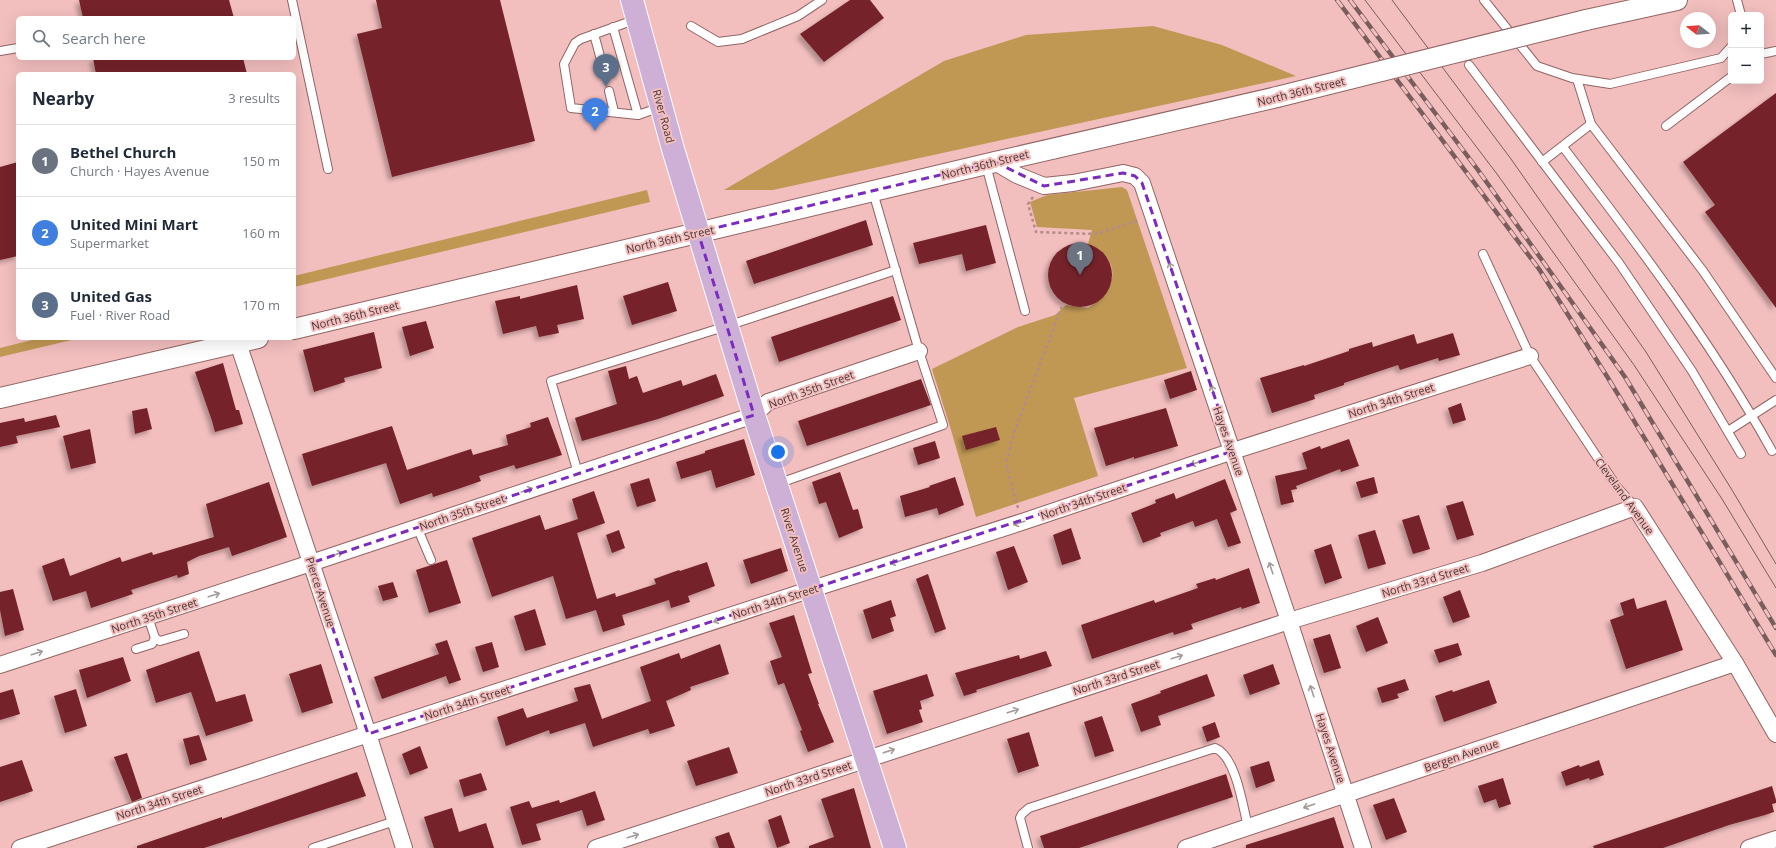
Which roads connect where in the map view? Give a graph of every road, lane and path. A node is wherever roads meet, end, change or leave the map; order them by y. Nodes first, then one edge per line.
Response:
1 (292, 0) edge
2 (822, 0) edge
3 (1484, 0) edge
4 (1677, 0) edge
5 (1736, 0) edge
6 (635, 9) edge
7 (1739, 12) edge
8 (295, 16) edge
9 (296, 19) edge
10 (691, 26) dead end
11 (613, 27) junction
12 (594, 34) junction
13 (16, 48) edge
14 (1730, 48) edge
15 (0, 51) edge
16 (1776, 51) edge
17 (1764, 53) edge
18 (1469, 65) dead end
19 (604, 71) dead end
20 (1577, 79) junction
21 (1728, 79) edge
22 (609, 91) dead end
23 (662, 107) junction
24 (614, 112) junction
25 (638, 115) junction
26 (1591, 124) junction
27 (1666, 126) dead end
28 (1563, 147) junction
29 (1542, 162) junction
30 (991, 163) junction
31 (328, 169) dead end
32 (1044, 186) junction
33 (874, 192) junction
34 (1154, 216) junction
35 (698, 232) junction
36 (1483, 254) dead end
37 (896, 270) junction
38 (1063, 303) dead end
39 (1025, 311) dead end
40 (727, 326) junction
41 (296, 329) edge
42 (236, 340) edge
43 (919, 351) junction
44 (1530, 356) junction
45 (1776, 378) edge
46 (0, 398) edge
47 (1776, 400) edge
48 (754, 415) junction
49 (1752, 415) junction
50 (1728, 431) junction
51 (1232, 450) junction
52 (1772, 451) dead end
53 (1741, 454) dead end
54 (578, 473) junction
55 (777, 484) junction
56 (1635, 507) junction
57 (1022, 522) junction
58 (417, 527) junction
59 (431, 560) dead end
60 (311, 563) junction
61 (812, 589) junction
62 (148, 616) junction
63 (1289, 621) junction
64 (184, 634) dead end
65 (155, 638) junction
66 (136, 650) dead end
67 (1736, 663) junction
68 (0, 665) edge
69 (368, 734) junction
70 (1776, 734) edge
71 (866, 758) junction
72 (1346, 794) junction
73 (395, 821) junction
74 (1248, 827) junction
75 (1776, 839) edge
76 (20, 848) edge
77 (313, 848) edge
78 (404, 848) edge
79 (596, 848) edge
80 (895, 848) edge
81 (1028, 848) edge
82 (1186, 848) edge
83 (1363, 848) edge
84 (1749, 848) edge

1 - 8 lane
2 - 10 lane
3 - 20 lane
4 - 30 street, North 36th Street, bridge
5 - 7 lane
6 - 11 lane
6 - 23 main road, River Road
9 - 31 lane
11 - 12 lane
11 - 25 lane
12 - 19 lane
12 - 24 lane
13 - 15 lane
14 - 20 lane
16 - 17 lane
18 - 29 lane
20 - 26 lane
21 - 27 lane
22 - 24 lane
23 - 25 lane
23 - 35 main road, River Road
24 - 25 lane
26 - 28 lane
26 - 45 lane
28 - 29 lane
28 - 49 lane
29 - 50 lane
30 - 32 street, Hayes Avenue
30 - 33 street, North 36th Street
30 - 39 lane
32 - 34 street, Hayes Avenue
32 - 34 path
33 - 35 street, North 36th Street
33 - 37 lane
51 -> 34 street, Hayes Avenue
35 - 40 main road, River Avenue
35 - 41 street, North 36th Street
36 - 44 lane, Cleveland Avenue
37 - 40 lane
37 - 43 lane
38 - 57 path
40 - 48 main road, River Avenue
40 - 54 lane
42 - 46 street
42 - 60 street, Pierce Avenue
43 - 48 street, North 35th Street
43 - 55 lane
44 - 51 street, North 34th Street
44 - 56 lane, Cleveland Avenue
47 - 49 lane
48 - 54 street, North 35th Street
48 - 55 main road, River Avenue
49 - 50 lane
49 - 52 lane
50 - 53 lane
51 -> 57 street, North 34th Street
63 -> 51 street, Hayes Avenue
58 -> 54 street, North 35th Street
55 - 61 main road, River Avenue
56 - 63 street, North 33rd Street
56 - 67 street, Cleveland Avenue
57 -> 61 street, North 34th Street
58 - 59 lane
60 -> 58 street, North 35th Street
62 -> 60 street, North 35th Street
60 - 69 street, Pierce Avenue
61 -> 69 street, North 34th Street
61 - 71 main road, River Avenue
62 - 65 lane
68 -> 62 street, North 35th Street
71 -> 63 street, North 33rd Street
72 -> 63 street, Hayes Avenue
64 - 65 lane
65 - 66 lane
67 - 70 street, Cleveland Avenue
67 - 72 street, Bergen Avenue
69 - 73 street, Pierce Avenue
69 - 76 street, North 34th Street
79 -> 71 street, North 33rd Street
71 - 80 main road, River Avenue
72 -> 74 street, Bergen Avenue
72 - 83 street, Hayes Avenue
73 - 77 lane
73 - 78 street, Pierce Avenue
74 - 81 lane
74 - 82 street, Bergen Avenue
75 - 84 street

